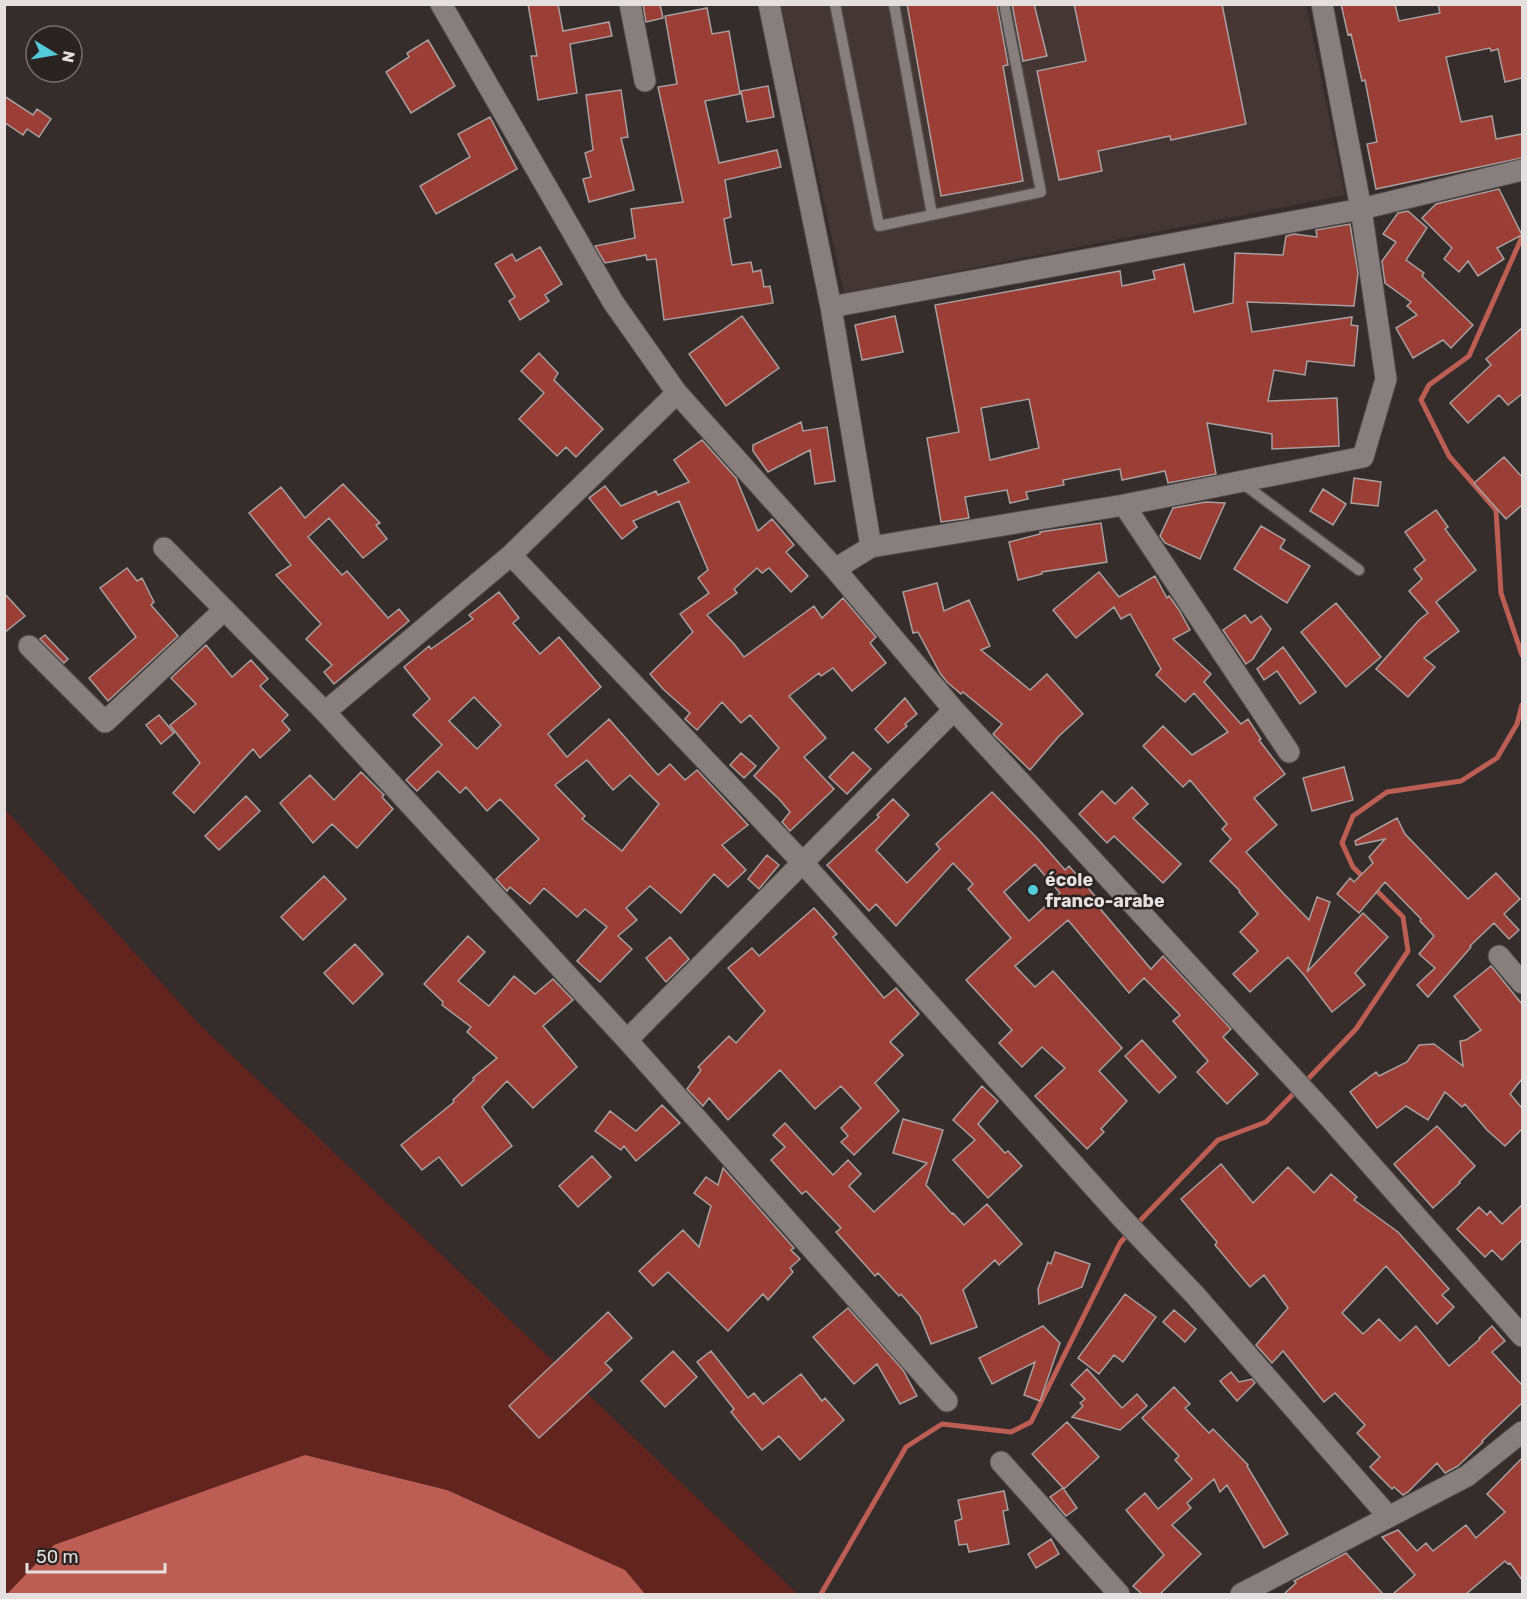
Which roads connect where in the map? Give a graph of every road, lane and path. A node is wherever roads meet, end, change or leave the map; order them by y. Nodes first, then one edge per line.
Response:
1 (441, 4) edge
2 (630, 4) edge
3 (769, 4) edge
4 (835, 4) edge
5 (894, 4) edge
6 (1004, 4) edge
7 (1322, 4) edge
8 (645, 81) dead end
9 (1522, 170) edge
10 (1362, 209) junction
11 (932, 215) junction
12 (831, 307) junction
13 (677, 393) junction
14 (1239, 481) junction
15 (1124, 505) junction
16 (871, 547) junction
17 (164, 548) dead end
18 (511, 555) junction
19 (836, 569) junction
20 (1359, 570) dead end
21 (224, 610) junction
22 (29, 646) dead end
23 (954, 710) junction
24 (325, 712) junction
25 (1289, 752) dead end
26 (802, 863) junction
27 (1499, 956) dead end
28 (1522, 983) edge
29 (627, 1040) junction
30 (1522, 1336) edge
31 (947, 1401) dead end
32 (1522, 1432) edge
33 (1001, 1462) dead end
34 (1388, 1516) junction
35 (1119, 1594) edge
36 (1241, 1594) edge

1 - 13 street
2 - 8 street
3 - 12 street
4 - 11 lane
5 - 11 lane
6 - 11 lane
7 - 10 street
9 - 10 street
10 - 12 street
10 - 14 street
12 - 16 street
13 - 18 street
13 - 19 street
14 - 15 street
14 - 20 lane
15 - 16 street
15 - 25 street
16 - 19 street
17 - 21 street
18 - 24 street
18 - 26 street
19 - 23 street
21 - 22 street
21 - 24 street
23 - 26 street
23 - 30 street
24 - 29 street
26 - 29 street
26 - 34 street
27 - 28 street
29 - 31 street
32 - 34 street
33 - 35 street
34 - 36 street

